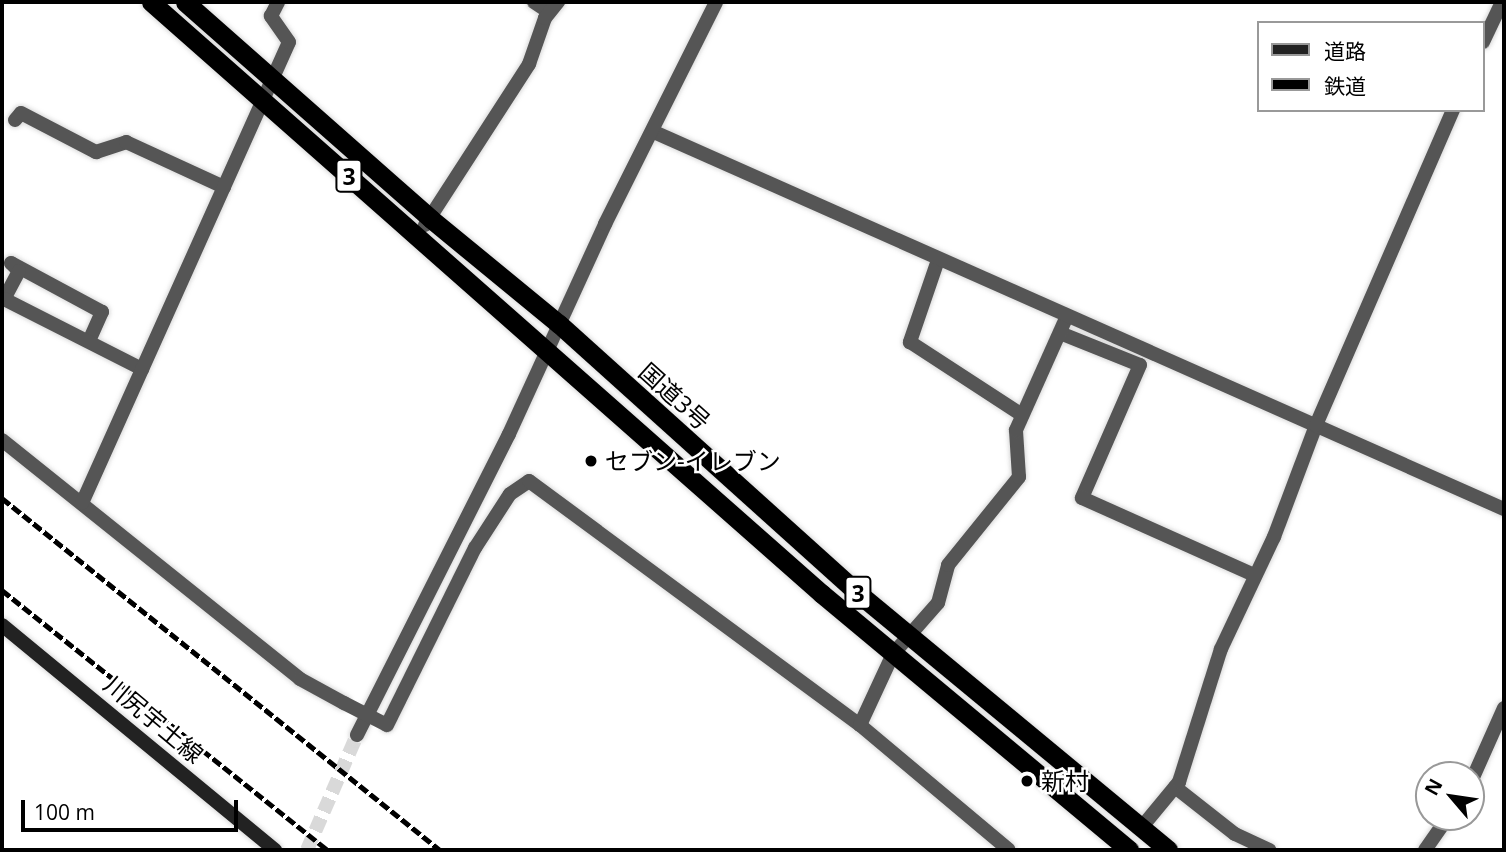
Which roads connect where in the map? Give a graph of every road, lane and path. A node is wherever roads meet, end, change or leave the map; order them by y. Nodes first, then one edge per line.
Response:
1 (151, 2) edge
2 (185, 2) edge
3 (278, 2) edge
4 (534, 2) edge
5 (716, 2) edge
6 (1502, 2) edge
7 (554, 7) edge
8 (1485, 38) edge
9 (273, 79) junction
10 (263, 100) junction
11 (1452, 112) edge
12 (15, 120) dead end
13 (654, 132) junction
14 (224, 187) junction
15 (431, 219) junction
16 (416, 235) junction
17 (939, 260) junction
18 (1066, 318) junction
19 (559, 324) junction
20 (1060, 333) junction
21 (89, 341) junction
22 (548, 350) junction
23 (142, 369) junction
24 (1022, 415) junction
25 (1316, 425) junction
26 (2, 440) edge
27 (82, 503) junction
28 (1504, 509) edge
29 (1254, 575) junction
30 (2, 625) edge
31 (909, 636) junction
32 (893, 654) junction
33 (1504, 708) edge
34 (860, 725) junction
35 (357, 735) tunnel mouth
36 (1480, 761) edge
37 (1175, 787) junction
38 (1141, 828) junction
39 (1438, 831) edge
40 (275, 850) edge
41 (1009, 850) edge
42 (1129, 850) edge
43 (1168, 850) edge
44 (1270, 850) edge
45 (1425, 850) edge

1 - 10 highway, 国道3号 / 3
2 - 9 highway, 国道3号 / 3
3 - 9 street
4 - 7 street
5 - 13 street
6 - 8 street
7 - 15 street
9 - 10 street
9 - 15 highway, 国道3号 / 3
10 - 14 street
10 - 16 highway, 国道3号 / 3
11 - 25 street
12 - 14 street
13 - 17 street
13 - 19 street
14 - 23 street
15 - 16 street
15 - 19 highway, 国道3号 / 3
16 - 22 highway, 国道3号 / 3
17 - 18 street
17 - 24 street
18 - 20 street
18 - 25 street
19 - 22 street
19 - 31 highway, 国道3号 / 3
20 - 24 street
20 - 29 street
21 - 21 street
21 - 23 street
22 - 32 highway, 国道3号 / 3
22 - 35 street
23 - 27 street
24 - 31 street
25 - 28 street
25 - 29 street
26 - 27 street
27 - 34 street, bridge
29 - 37 street
30 - 40 main road, 川尻宇土線
31 - 32 street
31 - 38 highway, 国道3号 / 3
32 - 34 street
32 - 42 highway, 国道3号 / 3
33 - 36 street
34 - 41 street
37 - 38 street
37 - 44 street
38 - 43 highway, 国道3号 / 3
39 - 45 street

